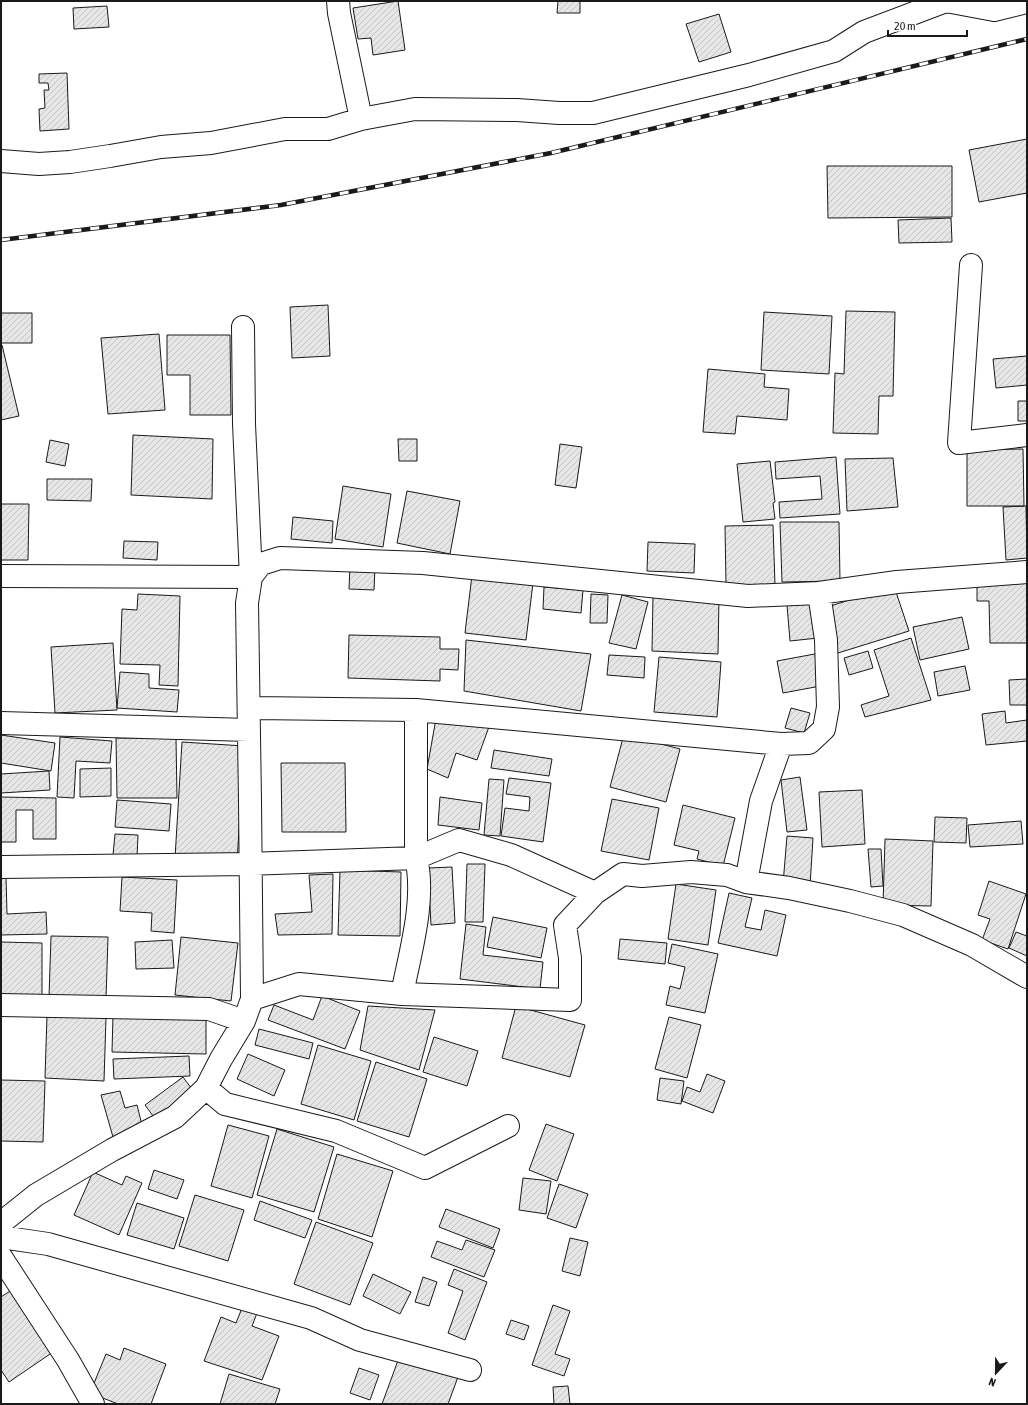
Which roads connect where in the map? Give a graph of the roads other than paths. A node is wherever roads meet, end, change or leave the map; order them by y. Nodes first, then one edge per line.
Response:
1 (338, 1) edge
2 (946, 1) edge
3 (1027, 2) edge
4 (360, 119) junction
5 (1, 161) edge
6 (971, 265) dead end
7 (243, 327) dead end
8 (1027, 436) edge
9 (1027, 572) edge
10 (1, 576) edge
11 (251, 577) junction
12 (818, 593) junction
13 (249, 708) junction
14 (416, 710) junction
15 (1, 723) edge
16 (249, 730) junction
17 (781, 744) junction
18 (416, 858) junction
19 (250, 864) junction
20 (1, 867) edge
21 (746, 882) junction
22 (594, 894) junction
23 (1027, 977) edge
24 (402, 994) junction
25 (252, 999) junction
26 (1, 1005) edge
27 (244, 1021) junction
28 (206, 1088) junction
29 (508, 1126) dead end
30 (1, 1223) edge
31 (1, 1237) edge
32 (1, 1257) edge
33 (470, 1370) dead end
34 (93, 1404) edge

1 - 4 street
2 - 3 street
2 - 4 street
4 - 5 street
6 - 8 street
7 - 11 street
9 - 12 street
10 - 11 street
11 - 12 street
11 - 13 street
12 - 17 street
13 - 14 street
13 - 16 street
14 - 17 street
14 - 18 street
15 - 16 street
16 - 19 street
17 - 21 street
18 - 19 street
18 - 22 street
18 - 24 street
19 - 20 street
19 - 25 street
21 - 22 street
21 - 23 street
22 - 24 street
24 - 25 street
25 - 27 street
26 - 27 street
27 - 28 street
28 - 29 street
28 - 30 street
31 - 33 street
32 - 34 street

